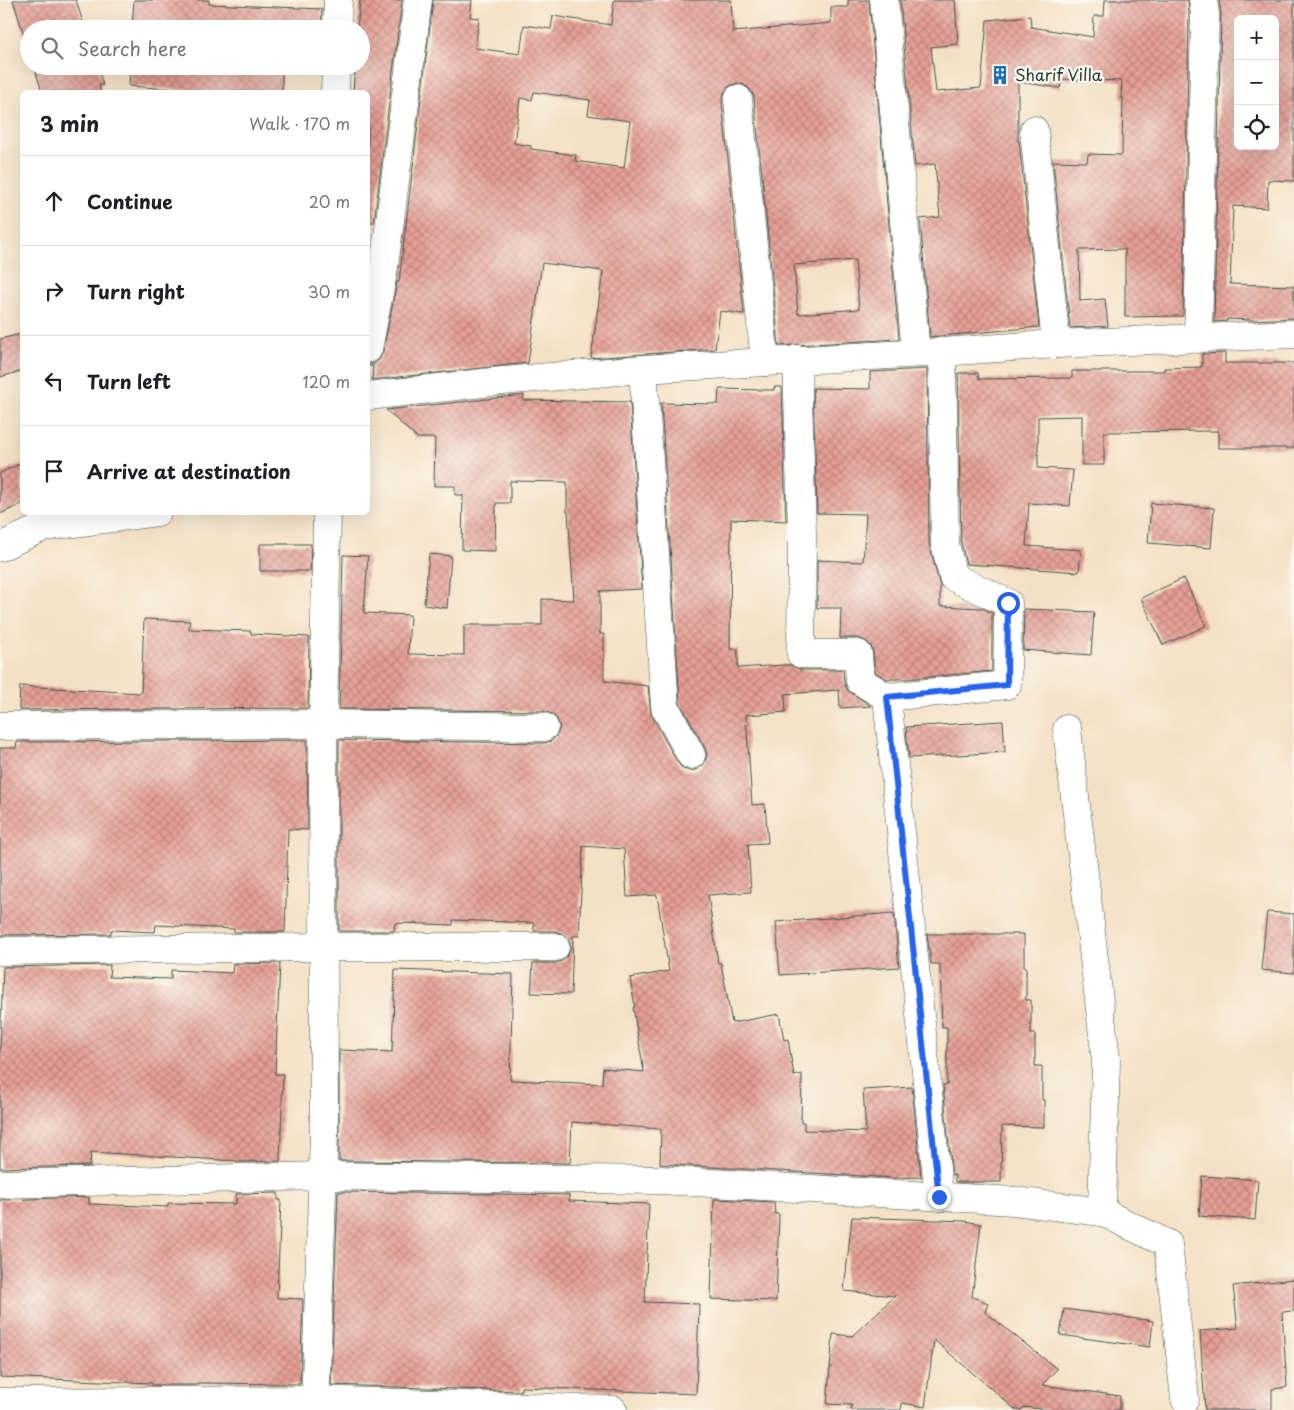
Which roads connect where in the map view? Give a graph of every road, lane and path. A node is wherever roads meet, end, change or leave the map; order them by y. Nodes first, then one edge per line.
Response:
1 (338, 0) edge
2 (418, 0) edge
3 (884, 0) edge
4 (1203, 0) edge
5 (337, 20) edge
6 (336, 75) edge
7 (335, 90) edge
8 (738, 98) dead end
9 (1034, 130) dead end
10 (1294, 334) edge
11 (370, 339) edge
12 (1198, 339) junction
13 (1056, 344) junction
14 (929, 353) junction
15 (797, 359) junction
16 (765, 362) junction
17 (644, 368) junction
18 (370, 396) edge
19 (134, 515) edge
20 (327, 515) edge
21 (0, 547) edge
22 (887, 697) junction
23 (323, 724) junction
24 (0, 726) edge
25 (544, 727) dead end
26 (1067, 729) dead end
27 (691, 755) dead end
28 (323, 947) junction
29 (556, 947) dead end
30 (0, 950) edge
31 (323, 1176) junction
32 (0, 1184) edge
33 (939, 1197) junction
34 (1102, 1212) junction
35 (1185, 1399) dead end
36 (0, 1402) edge
37 (315, 1405) edge
38 (613, 1410) edge

1 - 5 street
2 - 11 street
3 - 14 street
4 - 12 street
6 - 7 street
8 - 16 street
9 - 13 street
10 - 12 street
12 - 13 street
13 - 14 street
14 - 15 street
14 - 22 street
15 - 16 street
15 - 22 street
16 - 17 street
17 - 18 street
17 - 27 street
19 - 21 street
20 - 23 street
22 - 33 street
23 - 24 street
23 - 25 street
23 - 28 street
26 - 34 street
28 - 29 street
28 - 30 street
28 - 31 street
31 - 32 street
31 - 33 street
31 - 37 street
33 - 34 street
34 - 35 street
36 - 37 street
37 - 38 street

